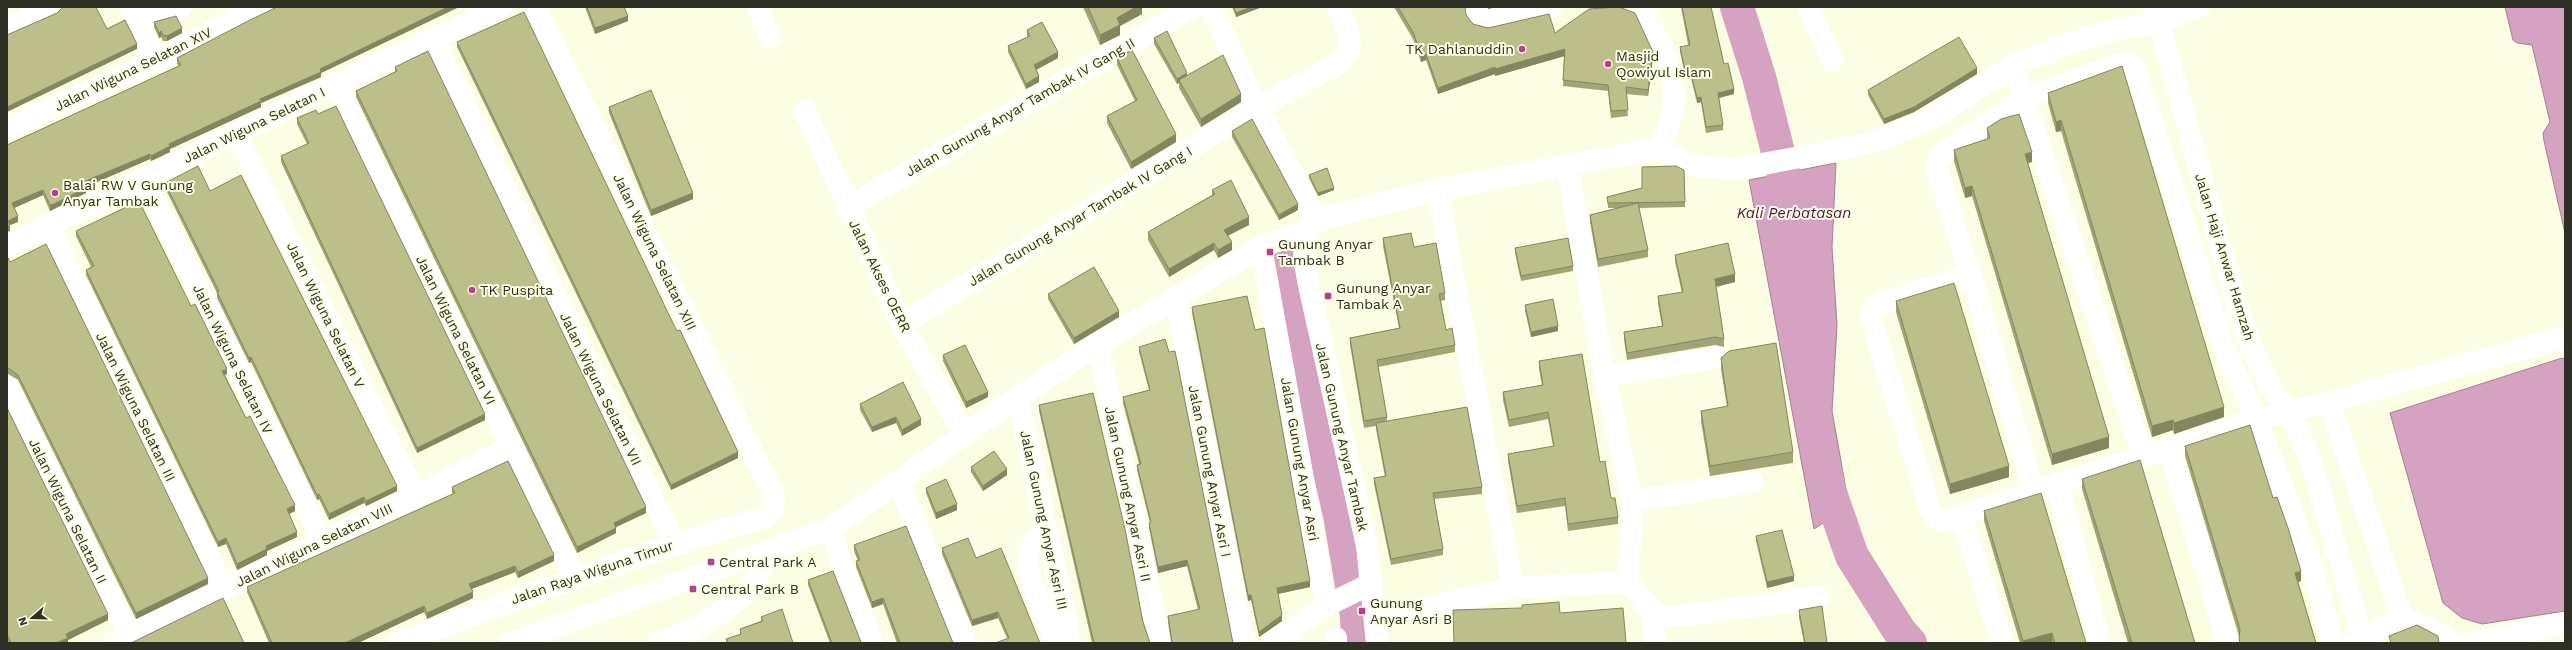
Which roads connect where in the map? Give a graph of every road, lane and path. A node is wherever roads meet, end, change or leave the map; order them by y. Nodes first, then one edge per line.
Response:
1 (52, 7) edge
2 (181, 7) edge
3 (258, 7) edge
4 (501, 7) edge
5 (535, 7) edge
6 (758, 7) edge
7 (1193, 7) edge
8 (1212, 7) edge
9 (1338, 7) edge
10 (1475, 7) edge
11 (1551, 7) edge
12 (1643, 7) edge
13 (1809, 7) edge
14 (2199, 7) edge
15 (134, 13) edge
16 (2156, 15) edge
17 (7, 28) edge
18 (770, 38) dead end
19 (434, 40) junction
20 (156, 60) junction
21 (1832, 60) dead end
22 (2013, 64) junction
23 (336, 84) junction
24 (2026, 98) junction
25 (1258, 107) junction
26 (805, 111) dead end
27 (7, 129) edge
28 (236, 134) junction
29 (1658, 148) junction
30 (1567, 164) junction
31 (144, 179) junction
32 (1437, 190) junction
33 (847, 208) junction
34 (48, 225) junction
35 (1311, 226) junction
36 (7, 246) edge
37 (1261, 247) junction
38 (1971, 276) junction
39 (1176, 299) junction
40 (902, 324) junction
41 (2565, 337) edge
42 (1098, 344) junction
43 (1717, 357) dead end
44 (1605, 378) junction
45 (7, 386) edge
46 (1018, 397) junction
47 (2329, 402) junction
48 (2289, 412) junction
49 (2257, 420) junction
50 (964, 436) junction
51 (512, 446) junction
52 (2169, 447) junction
53 (2143, 456) junction
54 (898, 481) junction
55 (1752, 482) dead end
56 (2057, 483) junction
57 (2034, 492) junction
58 (416, 496) junction
59 (774, 496) joint
60 (1632, 501) junction
61 (1961, 515) junction
62 (831, 528) junction
63 (1046, 533) junction
64 (322, 540) junction
65 (674, 543) junction
66 (766, 553) junction
67 (574, 577) junction
68 (1628, 582) junction
69 (1364, 587) junction
70 (1513, 588) junction
71 (224, 589) junction
72 (1819, 597) dead end
73 (1330, 604) junction
74 (1652, 610) junction
75 (2402, 617) junction
76 (1375, 619) junction
77 (2565, 623) edge
78 (122, 639) edge
79 (665, 642) edge
80 (2359, 642) edge
81 (399, 643) edge
82 (511, 643) edge
83 (873, 643) edge
84 (966, 643) edge
85 (1056, 643) edge
86 (1071, 643) edge
87 (1160, 643) edge
88 (1244, 643) edge
89 (1272, 643) edge
90 (1377, 643) edge
91 (1655, 643) edge
92 (2002, 643) edge
93 (2100, 643) edge
94 (2228, 643) edge
95 (2333, 643) edge
96 (2457, 643) edge
97 (2472, 643) edge

1 - 17 street
2 - 15 street
3 - 20 street, Jalan Wiguna Selatan XIV
4 - 19 street, Jalan Wiguna Selatan I
5 - 59 street, Jalan Wiguna Selatan XIII
6 - 18 street
7 - 33 street, Jalan Gunung Anyar Tambak IV Gang II
8 - 25 street
9 - 25 street, Jalan Gunung Anyar Tambak IV Gang I
10 - 11 street
12 - 29 street
13 - 21 street
14 - 16 street
15 - 20 street
16 - 22 street
16 - 48 street, Jalan Haji Anwar Hamzah
19 - 23 street, Jalan Wiguna Selatan I
19 - 65 street, Jalan Wiguna Selatan VII
20 - 27 street, Jalan Wiguna Selatan XIV
22 - 24 street
22 - 29 street
23 - 28 street, Jalan Wiguna Selatan I
23 - 51 street, Jalan Wiguna Selatan VI
24 - 38 street
24 - 49 street
24 - 53 street
25 - 35 street
25 - 40 street, Jalan Gunung Anyar Tambak IV Gang I
26 - 33 street, Jalan Akses OERR
28 - 31 street, Jalan Wiguna Selatan I
28 - 58 street, Jalan Wiguna Selatan V
29 - 30 street
30 - 32 street
30 - 44 street
31 - 34 street, Jalan Wiguna Selatan I
31 - 64 street, Jalan Wiguna Selatan IV
32 - 35 street
32 - 70 street
33 - 40 street, Jalan Akses OERR
34 - 36 street, Jalan Wiguna Selatan I
34 - 71 street, Jalan Wiguna Selatan III
35 - 37 street
35 - 69 street, Jalan Gunung Anyar Tambak
37 - 39 street
37 - 73 street, Jalan Gunung Anyar Asri
38 - 57 street
38 - 61 street
39 - 42 street
39 - 88 street, Jalan Gunung Anyar Asri I
40 - 50 street, Jalan Akses OERR
41 - 47 street
42 - 46 street
42 - 87 street, Jalan Gunung Anyar Asri II
43 - 44 street
44 - 60 street
45 - 78 street, Jalan Wiguna Selatan II
46 - 50 street
46 - 63 street, Jalan Gunung Anyar Asri III
47 - 48 street
47 - 75 street
48 - 49 street
48 - 80 street, Jalan Haji Anwar Hamzah
49 - 52 street
49 - 95 street
50 - 54 street
51 - 58 street, Jalan Wiguna Selatan VIII
51 - 67 street, Jalan Wiguna Selatan VI
52 - 53 street
52 - 94 street
53 - 56 street
54 - 62 street
54 - 84 street
55 - 60 street
56 - 57 street
56 - 93 street
57 - 61 street
58 - 64 street, Jalan Wiguna Selatan VIII
59 - 65 street, Jalan Raya Wiguna Timur
60 - 68 street
61 - 92 street
62 - 66 street
62 - 83 street
63 - 85 street
63 - 86 street, Jalan Gunung Anyar Asri III
64 - 71 street, Jalan Wiguna Selatan VIII
65 - 67 street, Jalan Raya Wiguna Timur
66 - 79 street
66 - 82 street
67 - 81 street, Jalan Raya Wiguna Timur
68 - 70 street
68 - 74 street
69 - 73 street
69 - 76 street, Jalan Gunung Anyar Tambak
70 - 76 street
71 - 78 street, Jalan Wiguna Selatan VIII
72 - 74 street
73 - 89 street
74 - 91 street
75 - 80 street
75 - 96 street
76 - 90 street, Jalan Gunung Anyar Tambak
77 - 97 street

